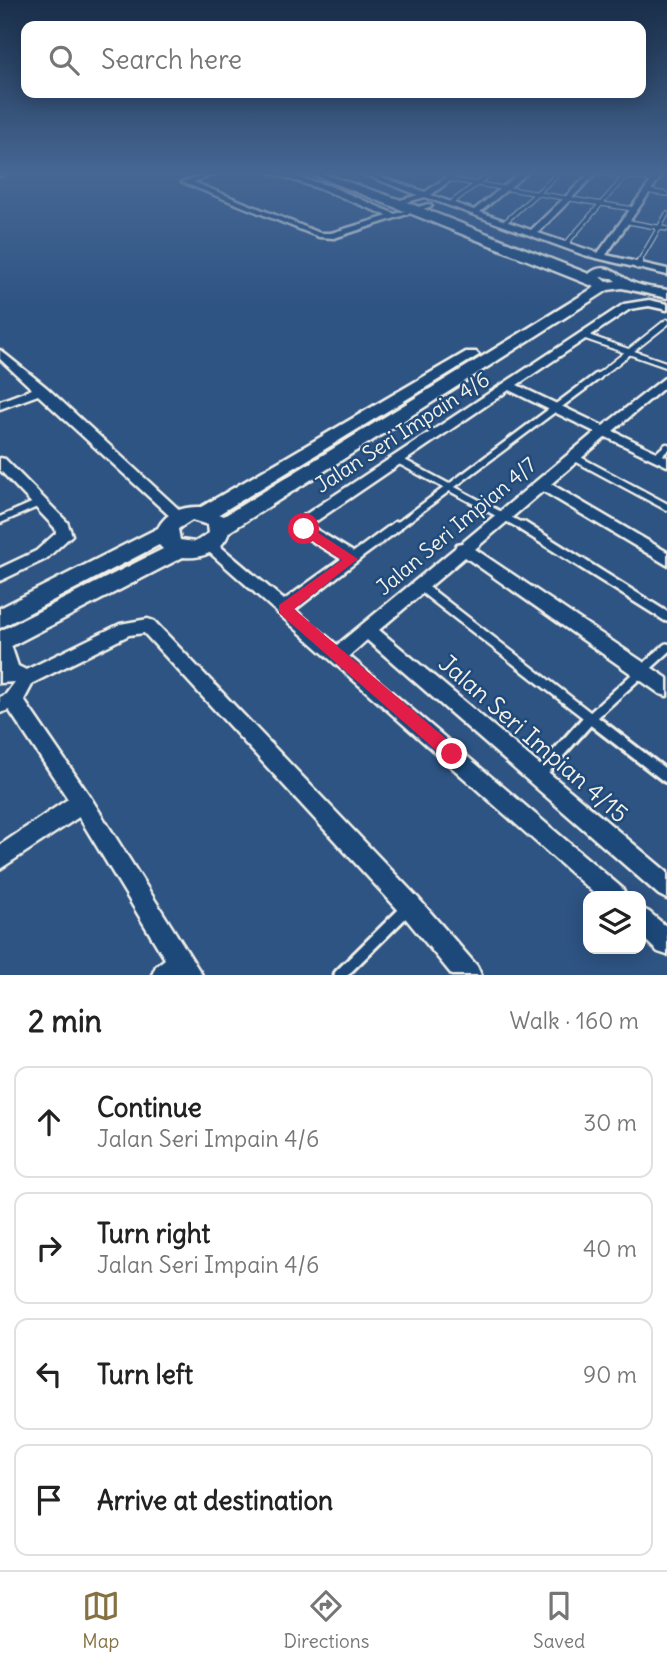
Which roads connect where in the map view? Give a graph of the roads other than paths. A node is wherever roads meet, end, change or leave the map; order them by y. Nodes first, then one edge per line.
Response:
1 (274, 218) edge
2 (383, 218) edge
3 (450, 218) edge
4 (469, 218) edge
5 (493, 218) edge
6 (509, 218) edge
7 (547, 218) edge
8 (588, 218) edge
9 (626, 218) edge
10 (664, 218) edge
11 (624, 221) junction
12 (504, 223) junction
13 (659, 227) junction
14 (667, 229) edge
15 (533, 233) junction
16 (565, 245) junction
17 (600, 257) junction
18 (637, 266) junction
19 (667, 272) edge
20 (605, 280) junction
21 (667, 288) edge
22 (667, 294) edge
23 (667, 307) edge
24 (667, 322) edge
25 (584, 336) junction
26 (630, 352) junction
27 (0, 353) edge
28 (667, 365) edge
29 (667, 379) edge
30 (510, 386) junction
31 (41, 388) junction
32 (0, 405) edge
33 (557, 408) junction
34 (603, 430) junction
35 (667, 447) edge
36 (572, 455) junction
37 (398, 460) junction
38 (662, 460) edge
39 (0, 462) edge
40 (6, 478) edge
41 (540, 483) junction
42 (451, 486) junction
43 (38, 503) junction
44 (667, 507) edge
45 (204, 514) junction
46 (503, 514) junction
47 (0, 520) edge
48 (175, 533) junction
49 (214, 536) junction
50 (463, 548) junction
51 (352, 559) junction
52 (667, 559) edge
53 (0, 575) edge
54 (418, 585) junction
55 (284, 609) junction
56 (667, 617) edge
57 (367, 630) junction
58 (1, 634) edge
59 (667, 648) edge
60 (338, 655) junction
61 (643, 670) junction
62 (12, 675) edge
63 (667, 688) edge
64 (7, 702) edge
65 (590, 717) junction
66 (540, 775) junction
67 (667, 777) edge
68 (82, 802) junction
69 (0, 858) edge
70 (667, 887) edge
71 (608, 891) edge
72 (410, 906) junction
73 (646, 924) edge
74 (667, 943) edge
75 (178, 970) edge
76 (340, 975) edge
77 (468, 975) edge

1 - 2 street
3 - 20 street
4 - 20 street
5 - 12 street
6 - 12 lane
7 - 15 street
8 - 16 lane
9 - 11 street
10 - 13 lane
11 - 13 lane
11 - 17 street
12 - 15 street
13 - 14 lane
13 - 18 lane
15 - 16 street
16 - 17 street
17 - 18 street
18 - 19 street
20 - 21 street
20 - 22 street
20 - 45 street
20 - 49 street
23 - 25 street, Jalan Seri Impain 4/6
24 - 26 lane
25 - 26 lane
25 - 30 street, Jalan Seri Impain 4/6
26 - 28 lane
26 - 33 lane
27 - 31 street
29 - 34 street, Jalan Seri Impian 4/7
30 - 33 street
30 - 37 street, Jalan Seri Impain 4/6
31 - 32 street
31 - 48 street
33 - 34 street
33 - 42 lane
34 - 36 street, Jalan Seri Impian 4/7
34 - 38 street
35 - 38 lane
36 - 41 street, Jalan Seri Impian 4/7
36 - 44 lane
37 - 42 lane
37 - 51 street, Jalan Seri Impain 4/6
39 - 40 street
40 - 43 street
41 - 46 street, Jalan Seri Impian 4/7
41 - 52 street
42 - 46 lane
42 - 51 lane
43 - 47 lane
43 - 53 street
45 - 48 street
45 - 49 street
46 - 50 street, Jalan Seri Impian 4/7
46 - 56 lane
48 - 49 street
48 - 58 street
49 - 55 street
50 - 54 street, Jalan Seri Impian 4/7
50 - 61 street
51 - 55 street
54 - 57 street, Jalan Seri Impian 4/7
54 - 65 lane
55 - 60 street
57 - 60 street, Jalan Seri Impian 4/7
57 - 66 street, Jalan Seri Impian 4/15
58 - 62 street
59 - 61 lane
60 - 71 street
61 - 63 street
61 - 65 lane
62 - 64 street
62 - 72 street
64 - 68 street
65 - 66 lane
65 - 67 lane
66 - 70 street, Jalan Seri Impian 4/15
68 - 69 street
68 - 75 street
72 - 76 lane
72 - 77 street
73 - 74 street

